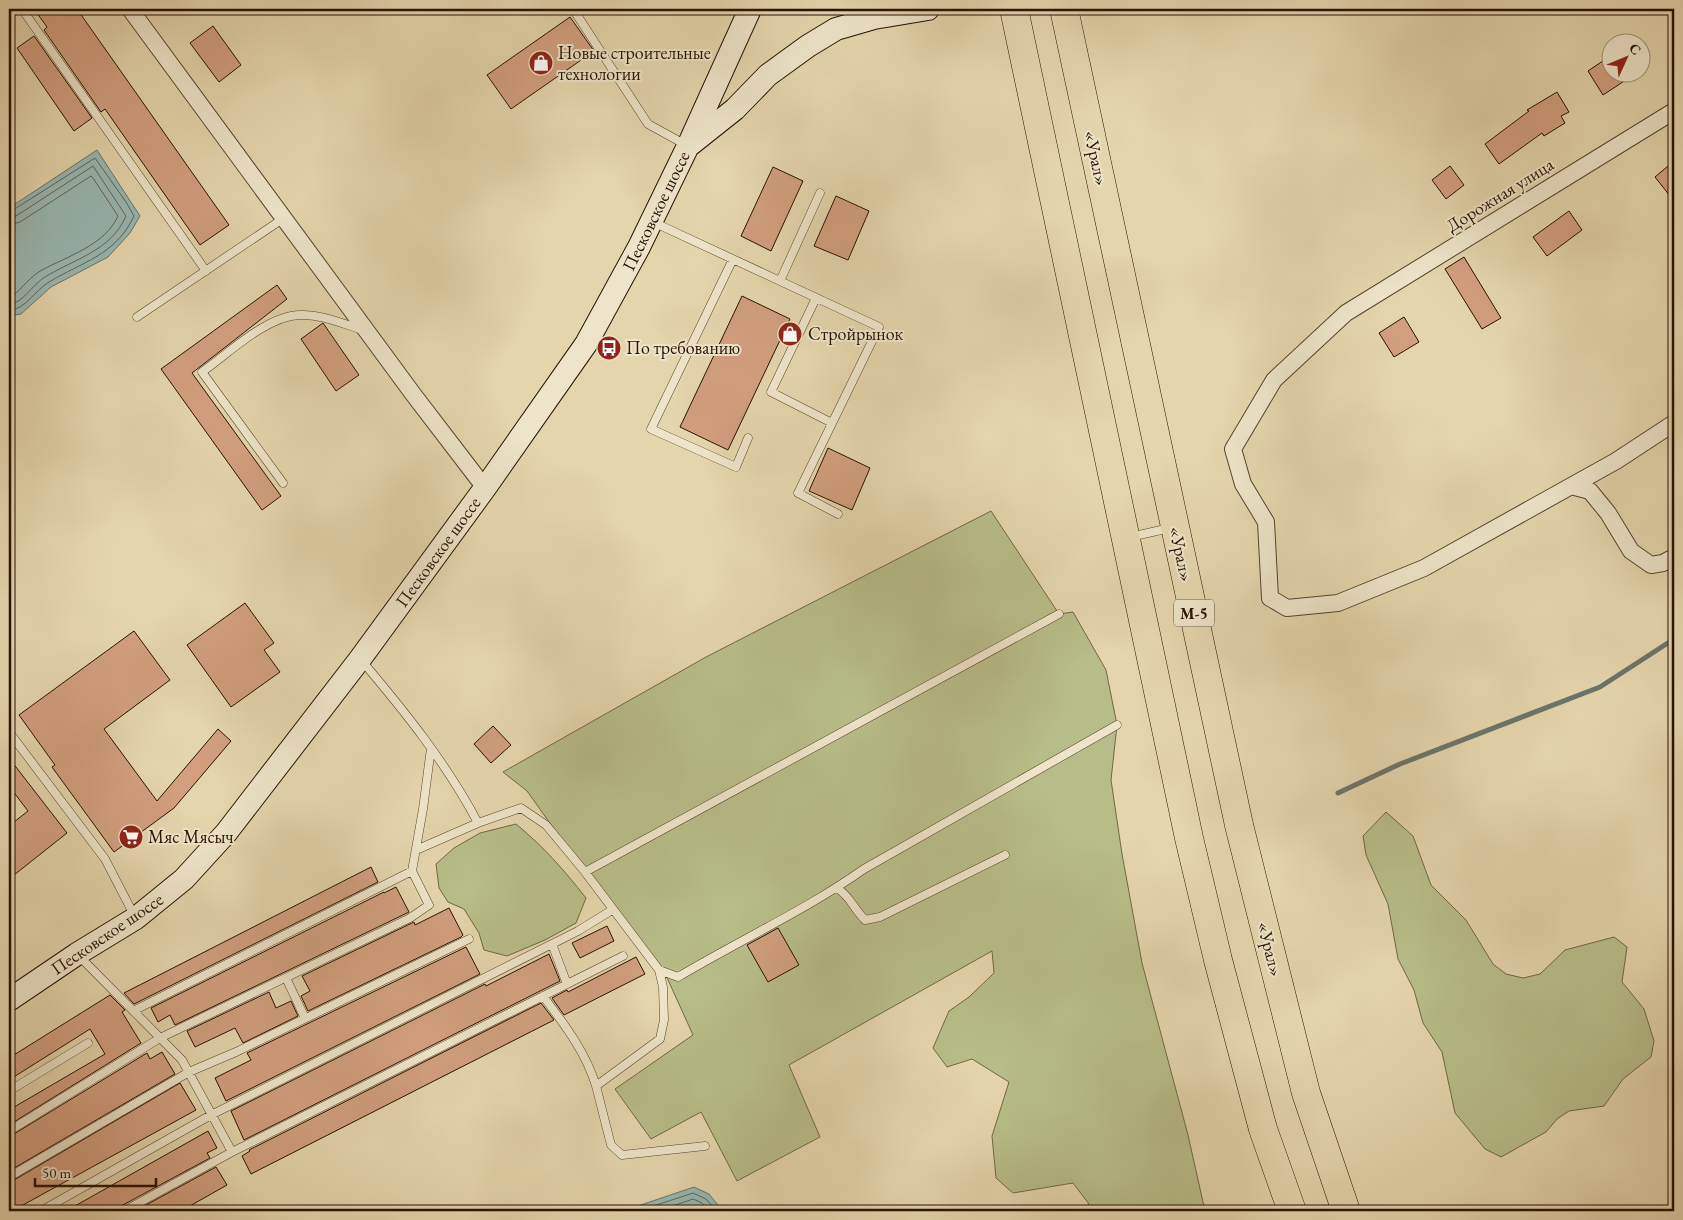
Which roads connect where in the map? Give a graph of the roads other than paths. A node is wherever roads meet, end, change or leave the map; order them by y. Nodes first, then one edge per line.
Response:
1 (22, 9) edge
2 (130, 9) edge
3 (573, 9) edge
4 (750, 9) edge
5 (928, 9) edge
6 (1014, 9) edge
7 (1064, 9) edge
8 (871, 14) edge
9 (711, 96) junction
10 (735, 109) junction
11 (1674, 110) edge
12 (688, 146) junction
13 (820, 193) dead end
14 (284, 218) junction
15 (651, 221) junction
16 (733, 259) junction
17 (206, 271) junction
18 (780, 281) junction
19 (816, 298) junction
20 (137, 317) dead end
21 (368, 332) junction
22 (1674, 423) edge
23 (832, 424) junction
24 (748, 438) dead end
25 (282, 483) dead end
26 (1571, 486) junction
27 (485, 488) junction
28 (838, 514) dead end
29 (1175, 526) junction
30 (1126, 538) junction
31 (1674, 556) edge
32 (1059, 614) dead end
33 (360, 659) junction
34 (1116, 725) dead end
35 (9, 732) edge
36 (431, 748) junction
37 (478, 823) junction
38 (416, 850) junction
39 (1005, 855) dead end
40 (412, 871) junction
41 (585, 872) junction
42 (837, 888) junction
43 (612, 910) junction
44 (136, 918) junction
45 (469, 939) dead end
46 (552, 944) junction
47 (77, 954) junction
48 (623, 956) dead end
49 (658, 970) junction
50 (286, 978) junction
51 (568, 984) junction
52 (543, 996) junction
53 (9, 1000) edge
54 (133, 1011) junction
55 (305, 1018) junction
56 (160, 1038) junction
57 (88, 1043) dead end
58 (189, 1072) junction
59 (596, 1086) junction
60 (9, 1091) edge
61 (211, 1115) junction
62 (9, 1131) edge
63 (705, 1146) dead end
64 (232, 1152) junction
65 (9, 1177) edge
66 (41, 1211) edge
67 (124, 1211) edge
68 (1292, 1211) edge
69 (1346, 1211) edge

1 - 17 lane
2 - 14 street
3 - 12 lane
4 - 9 street, Песковское шоссе
5 - 8 street
6 - 30 highway
7 - 29 highway, «Урал» / М-5
8 - 10 street
9 - 10 street
9 - 12 street, Песковское шоссе
10 - 12 street
11 - 26 street, Дорожная улица
12 - 15 street, Песковское шоссе
13 - 18 lane
14 - 17 lane
14 - 21 street
15 - 16 lane
15 - 27 street, Песковское шоссе
16 - 18 lane
16 - 24 lane
17 - 20 lane
18 - 19 lane
19 - 23 lane
19 - 23 lane
21 - 25 lane
21 - 27 street
22 - 26 street
23 - 28 lane
26 - 31 street
27 - 33 street, Песковское шоссе
29 - 30 lane
29 - 69 highway, «Урал» / М-5
30 - 68 highway
32 - 41 lane
33 - 36 lane
33 - 44 street, Песковское шоссе
34 - 42 lane
35 - 44 lane
36 - 37 lane
36 - 38 lane
37 - 38 lane
37 - 41 lane
38 - 40 lane
39 - 42 lane
40 - 50 lane
40 - 54 lane
41 - 43 lane
42 - 49 lane
43 - 46 lane
43 - 49 lane
44 - 47 street, Песковское шоссе
45 - 55 lane
46 - 51 lane
46 - 61 lane
47 - 53 street, Песковское шоссе
47 - 54 lane
48 - 51 lane
49 - 59 lane
50 - 55 lane
50 - 56 lane
51 - 52 lane
52 - 59 lane
52 - 64 lane
54 - 56 lane
55 - 58 lane
56 - 58 lane
56 - 62 lane
57 - 60 lane
58 - 61 lane
58 - 65 lane
59 - 63 lane
61 - 64 lane
61 - 66 lane
64 - 67 lane

